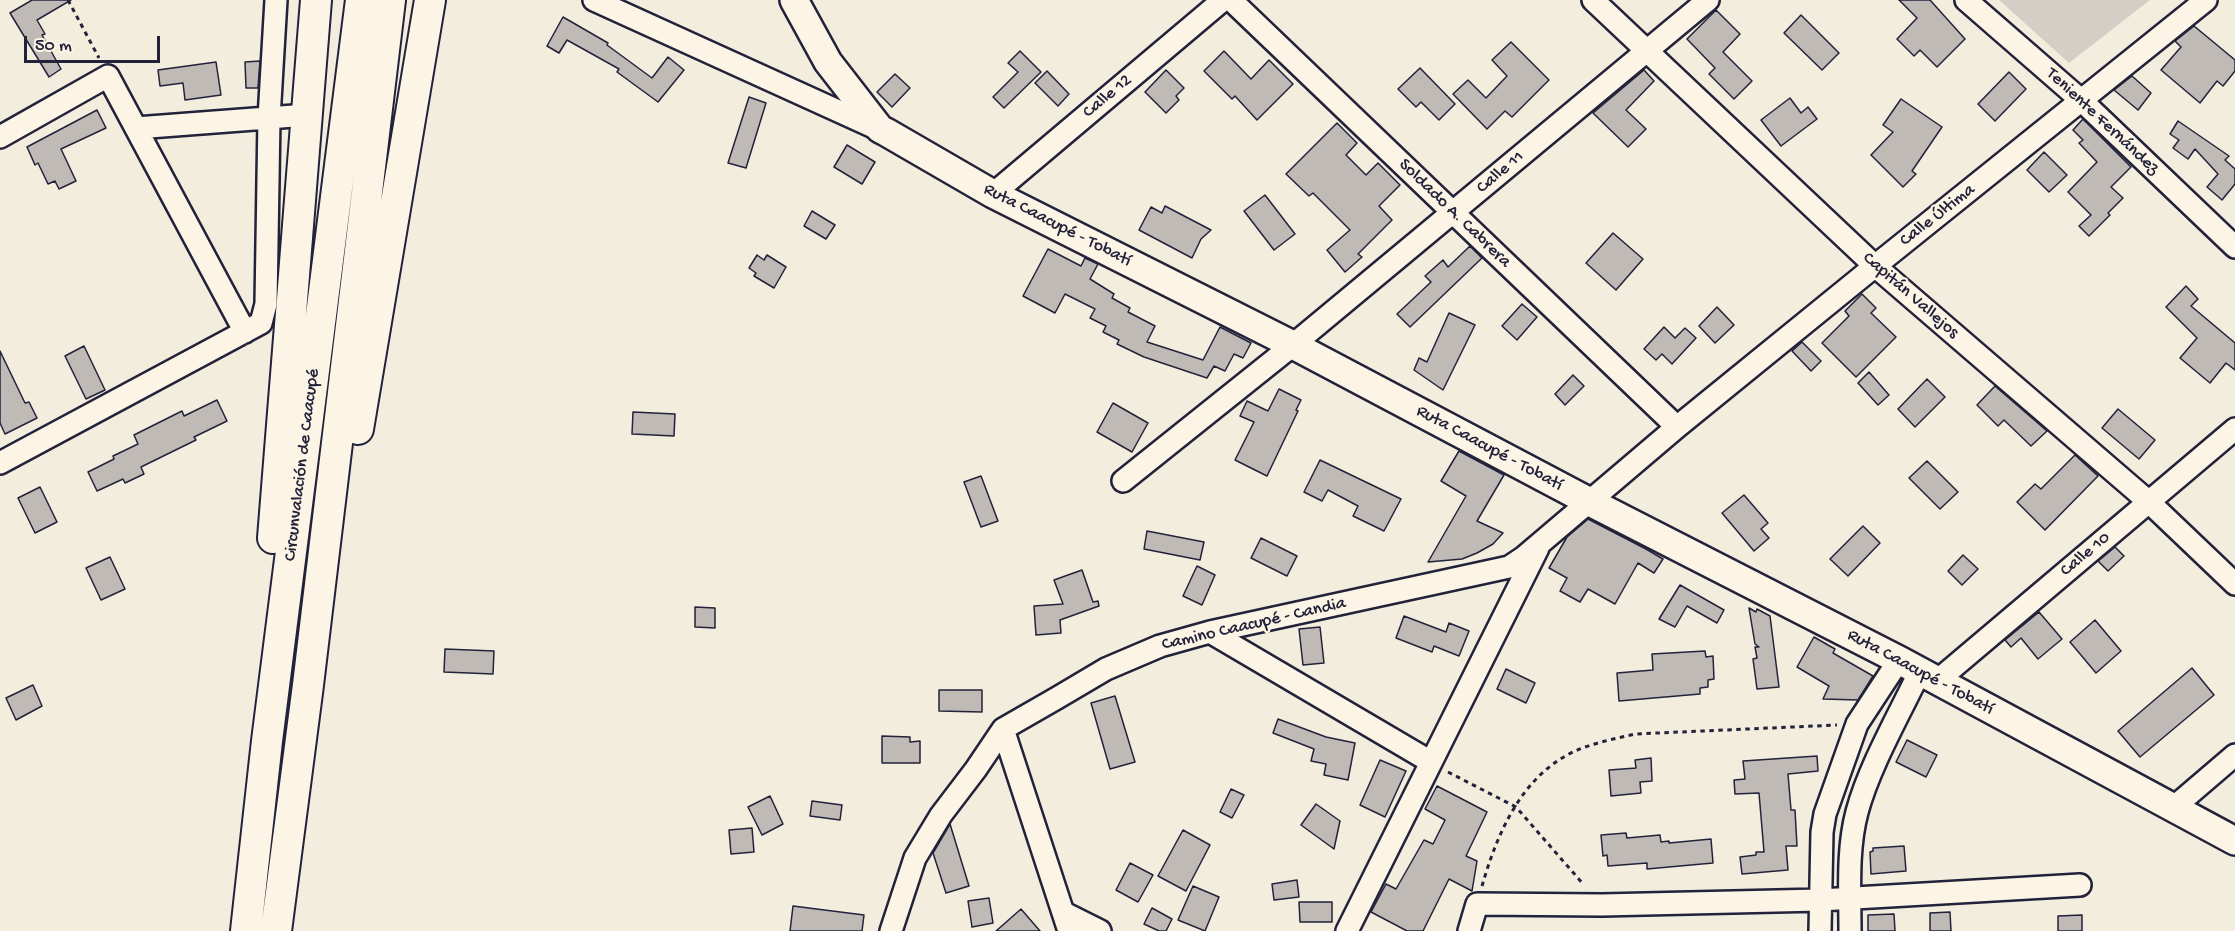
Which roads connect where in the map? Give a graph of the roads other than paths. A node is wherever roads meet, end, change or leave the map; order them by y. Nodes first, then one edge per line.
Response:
1 (276, 0) edge
2 (316, 0) edge
3 (361, 0) edge
4 (390, 0) edge
5 (430, 0) edge
6 (594, 0) edge
7 (794, 0) edge
8 (1223, 0) edge
9 (1231, 0) edge
10 (1593, 0) edge
11 (1708, 0) edge
12 (1966, 0) edge
13 (2206, 0) edge
14 (1647, 50) junction
15 (2082, 101) junction
16 (306, 115) junction
17 (269, 118) junction
18 (136, 128) junction
19 (886, 132) junction
20 (0, 137) edge
21 (993, 194) junction
22 (1453, 214) junction
23 (2235, 247) edge
24 (1875, 266) junction
25 (245, 332) junction
26 (1293, 345) junction
27 (1677, 427) junction
28 (2235, 429) edge
29 (0, 463) edge
30 (1123, 481) dead end
31 (1588, 501) junction
32 (2149, 502) junction
33 (1542, 540) junction
34 (2235, 584) edge
35 (1210, 632) junction
36 (1918, 672) junction
37 (276, 679) junction
38 (308, 685) junction
39 (1003, 729) junction
40 (2235, 755) edge
41 (1431, 762) junction
42 (2173, 808) junction
43 (2235, 841) edge
44 (2080, 885) dead end
45 (1850, 899) junction
46 (1820, 900) junction
47 (1066, 922) edge
48 (246, 931) edge
49 (276, 931) edge
50 (891, 931) edge
51 (1100, 931) edge
52 (1347, 931) edge
53 (1469, 931) edge
54 (1820, 931) edge
55 (1850, 931) edge

1 - 17 street
2 - 16 highway
3 - 37 highway, Circunvalación de Caacupé
4 - 38 highway, Circunvalación de Caacupé
5 - 38 highway
6 - 19 street
7 - 19 main road, Ruta Caacupé - Tobatí
8 - 21 street, Calle 12
9 - 22 street, Soldado A. Cabrera
10 - 14 street, Capitán Vallejos
11 - 14 street, Calle 11
12 - 15 street, Teniente Fernández
13 - 15 street, Calle Última
14 - 22 street, Calle 11
14 - 24 street, Capitán Vallejos
15 - 23 street, Teniente Fernández
15 - 24 street, Calle Última
16 - 17 street
16 - 37 highway
17 - 18 street
17 - 25 street
18 - 20 street
18 - 25 street
19 - 21 main road, Ruta Caacupé - Tobatí
21 - 26 main road, Ruta Caacupé - Tobatí
22 - 26 street, Calle 11
22 - 27 street, Soldado A. Cabrera
24 - 27 street, Calle Última
24 - 32 street, Capitán Vallejos
25 - 29 street
26 - 30 street, Calle 11
26 - 31 main road, Ruta Caacupé - Tobatí
27 - 31 street, Calle Última
28 - 32 street, Calle 10
31 - 33 street, Camino Caacupé - Candia
31 - 36 main road, Ruta Caacupé - Tobatí
32 - 34 street, Capitán Vallejos
32 - 36 street, Calle 10
33 - 35 street, Camino Caacupé - Candia
33 - 41 street
35 - 39 street, Camino Caacupé - Candia
35 - 41 street
36 - 42 main road, Ruta Caacupé - Tobatí
36 - 45 street
36 - 46 street
37 - 48 highway, Circunvalación de Caacupé
38 - 49 highway, Circunvalación de Caacupé
39 - 47 street
39 - 50 street, Camino Caacupé - Candia
40 - 42 street
41 - 52 street
42 - 43 main road, Ruta Caacupé - Tobatí
44 - 45 street
45 - 46 street
45 - 55 street
46 - 53 street
46 - 54 street
47 - 51 street

